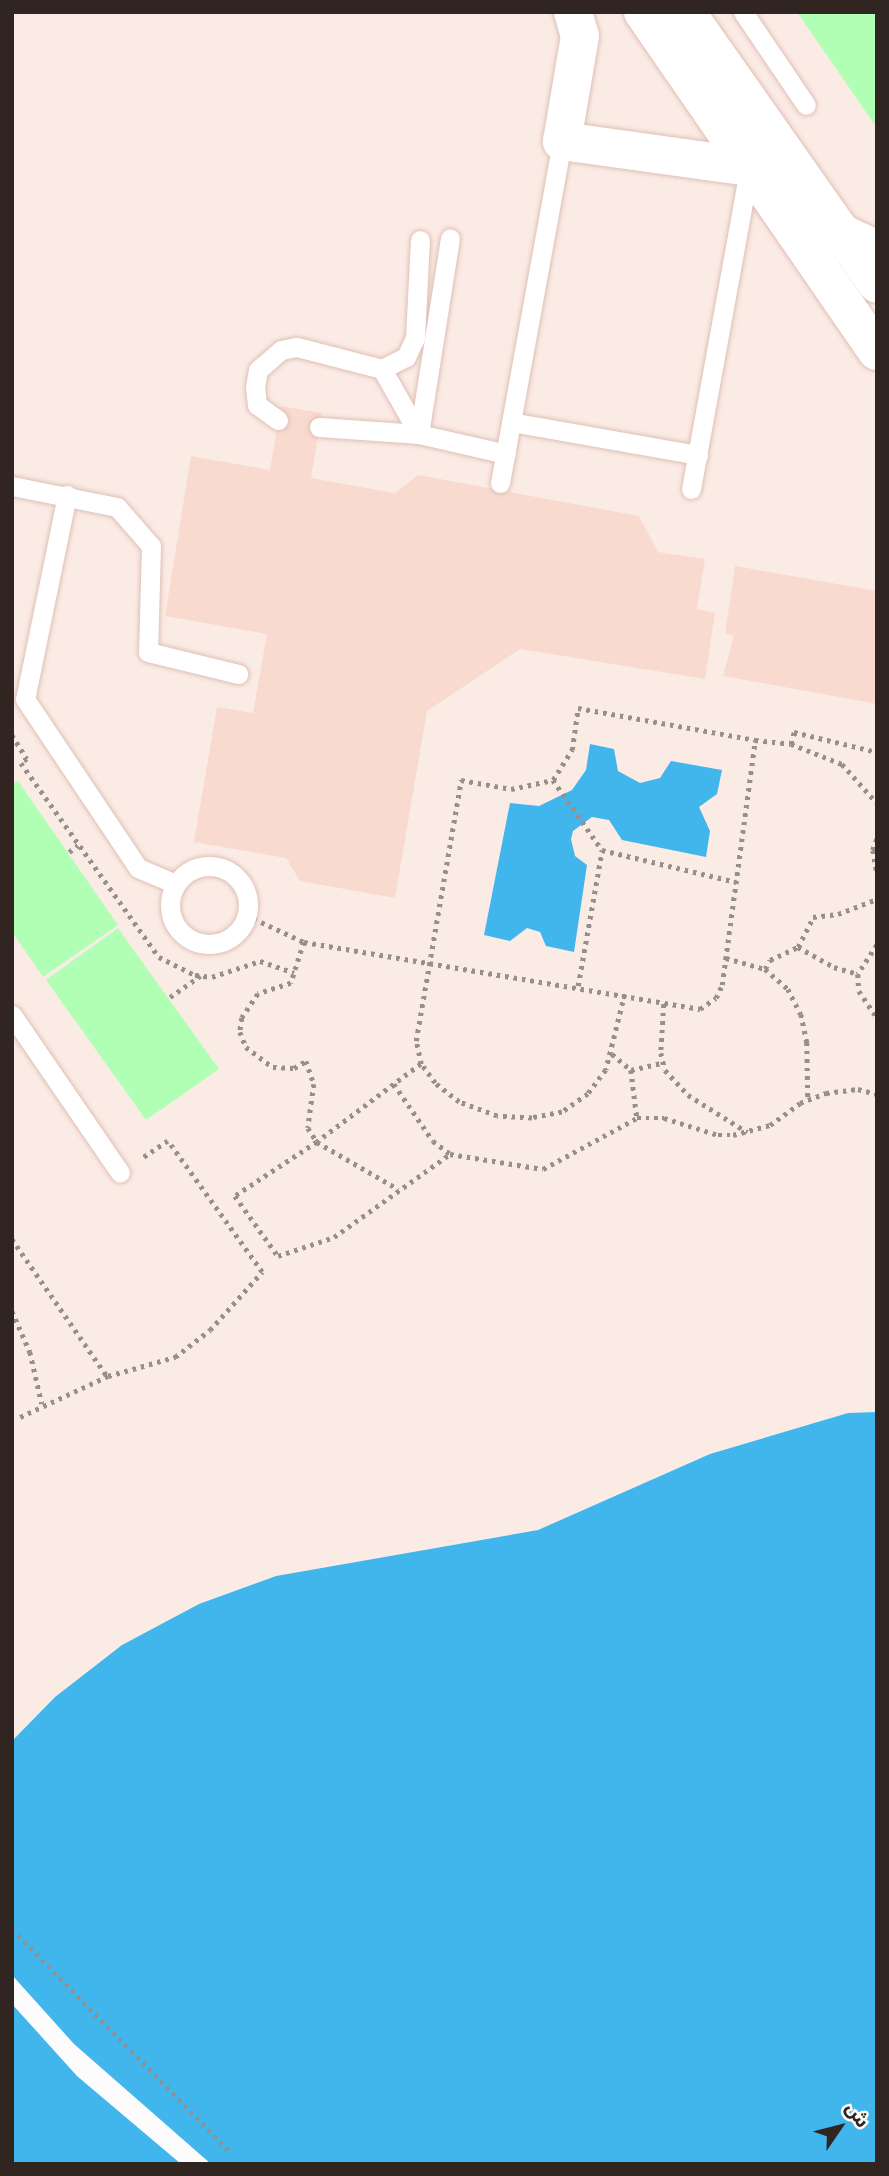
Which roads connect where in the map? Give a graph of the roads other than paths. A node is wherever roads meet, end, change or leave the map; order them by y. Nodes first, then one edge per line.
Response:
1 (573, 12) edge
2 (643, 12) edge
3 (686, 12) edge
4 (743, 12) edge
5 (806, 105) dead end
6 (562, 141) junction
7 (750, 167) junction
8 (829, 216) junction
9 (450, 238) dead end
10 (877, 239) edge
11 (420, 240) dead end
12 (877, 284) edge
13 (877, 351) edge
14 (382, 369) junction
15 (278, 420) dead end
16 (511, 422) junction
17 (319, 427) dead end
18 (419, 434) junction
19 (506, 454) junction
20 (698, 455) junction
21 (500, 483) dead end
22 (12, 486) edge
23 (691, 489) dead end
24 (68, 495) junction
25 (238, 674) dead end
26 (176, 884) junction
27 (12, 1015) edge
28 (121, 1173) road end

1 - 6 street
2 - 7 street
3 - 8 street
4 - 5 lane
6 - 7 street
6 - 16 lane
7 - 13 street
7 - 20 lane
8 - 10 lane
8 - 12 street
9 - 18 lane
11 - 14 lane
14 - 15 lane
14 - 18 lane
16 - 19 lane
16 - 20 lane
17 - 18 lane
18 - 19 lane
19 - 21 lane
20 - 23 lane
22 - 24 lane
24 - 25 lane
24 - 26 lane
26 - 26 lane
27 - 28 lane

